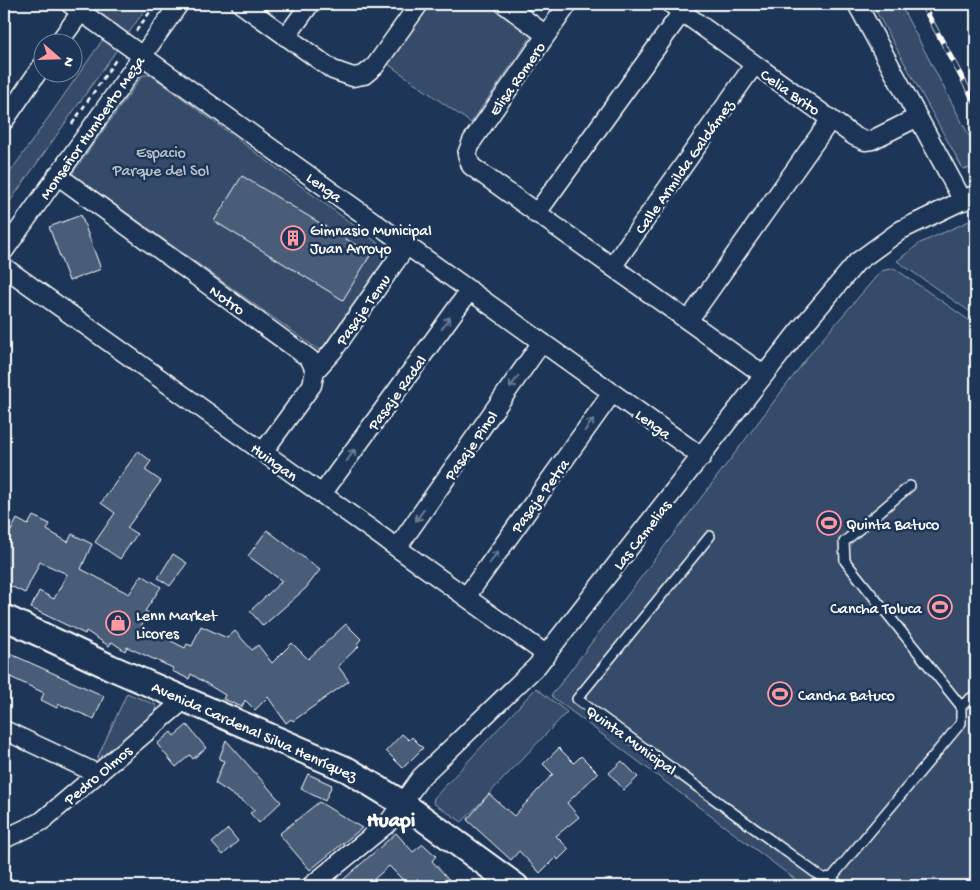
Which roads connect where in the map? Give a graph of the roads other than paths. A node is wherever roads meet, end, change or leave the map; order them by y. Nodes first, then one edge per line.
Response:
1 (179, 4) edge
2 (241, 4) edge
3 (310, 4) edge
4 (419, 4) edge
5 (504, 4) edge
6 (568, 4) edge
7 (857, 4) edge
8 (76, 8) edge
9 (676, 8) edge
10 (64, 32) edge
11 (546, 34) junction
12 (286, 37) junction
13 (142, 55) junction
14 (754, 65) junction
15 (32, 80) edge
16 (918, 118) junction
17 (831, 119) junction
18 (4, 120) edge
19 (57, 175) junction
20 (970, 198) edge
21 (536, 214) junction
22 (407, 245) junction
23 (4, 251) edge
24 (4, 267) edge
25 (612, 267) junction
26 (470, 290) junction
27 (688, 321) junction
28 (542, 342) junction
29 (315, 371) junction
30 (764, 375) junction
31 (612, 393) junction
32 (263, 452) junction
33 (702, 457) junction
34 (910, 486) dead end
35 (322, 494) junction
36 (710, 536) dead end
37 (397, 548) junction
38 (466, 597) junction
39 (4, 617) edge
40 (547, 655) junction
41 (976, 694) edge
42 (184, 700) junction
43 (961, 706) junction
44 (4, 730) edge
45 (98, 774) junction
46 (402, 803) junction
47 (8, 832) edge
48 (831, 884) edge
49 (311, 886) edge
50 (516, 886) edge

1 - 13 street, Monseñor Humberto Meza
2 - 12 street
3 - 12 street
4 - 12 street
5 - 11 street
6 - 11 street, Elisa Romero
7 - 16 street
8 - 10 street
8 - 13 street, Lenga
9 - 14 street, Celia Brito
9 - 21 street
11 - 21 street, Elisa Romero
13 - 19 street, Monseñor Humberto Meza
13 - 22 street, Lenga
14 - 17 street, Celia Brito
14 - 25 street, Calle Armilda Galdámez
15 - 18 street
16 - 17 street, Celia Brito
16 - 20 street
17 - 27 street
19 - 23 street, Monseñor Humberto Meza
19 - 29 street, Notro
20 - 30 street, Las Camelias
21 - 25 street
22 - 26 street, Lenga
22 - 29 street, Pasaje Temu
24 - 32 street, Huingan
25 - 27 street
26 - 28 street, Lenga
35 -> 26 street, Pasaje Radal
27 - 30 street
28 - 31 street, Lenga
28 -> 37 street, Pasaje Pinol
29 - 32 street
30 - 33 street, Las Camelias
31 - 33 street, Lenga
38 -> 31 street, Pasaje Petra
32 - 35 street, Huingan
33 - 40 street, Las Camelias
34 - 43 lane
35 - 37 street, Huingan
36 - 48 lane, Quinta Municipal
37 - 38 street, Huingan
38 - 40 street, Huingan
39 - 42 street, Avenida Cardenal Silva Henríquez
40 - 46 street, Las Camelias
41 - 43 lane
42 - 45 street, Pedro Olmos
42 - 46 street, Avenida Cardenal Silva Henríquez
43 - 48 lane
44 - 45 street
45 - 47 street, Pedro Olmos
46 - 49 street, Las Camelias
46 - 50 street, Avenida Cardenal Silva Henríquez

